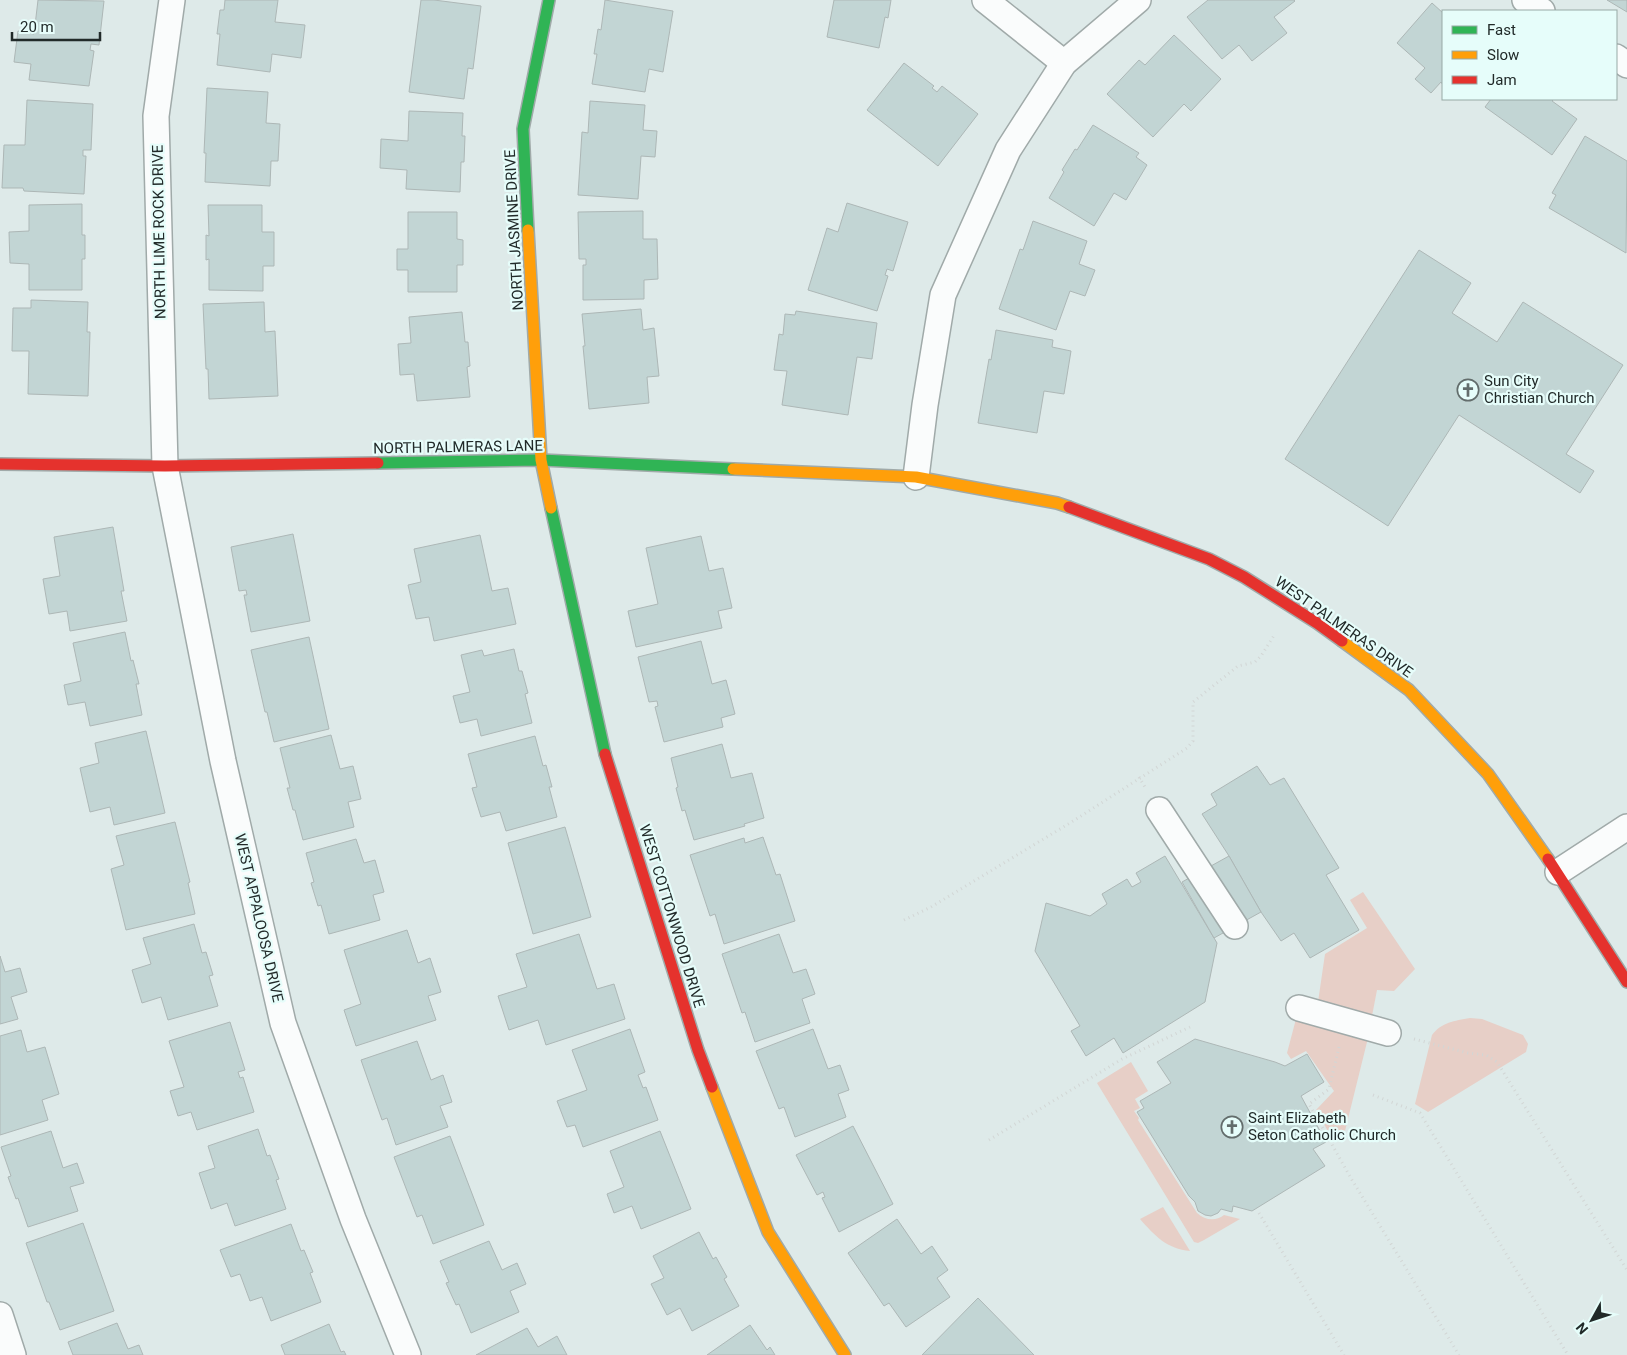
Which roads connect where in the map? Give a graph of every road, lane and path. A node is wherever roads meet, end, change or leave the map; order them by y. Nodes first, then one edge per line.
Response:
1 (172, 0) edge
2 (550, 0) edge
3 (985, 0) edge
4 (1138, 0) edge
5 (1525, 0) edge
6 (1540, 10) edge
7 (1064, 64) junction
8 (541, 460) junction
9 (0, 464) edge
10 (165, 466) junction
11 (916, 476) junction
12 (1275, 634) dead end
13 (1160, 810) dead end
14 (1627, 827) edge
15 (1558, 872) junction
16 (904, 920) dead end
17 (1235, 926) dead end
18 (1627, 982) edge
19 (1299, 1008) dead end
20 (1346, 1021) junction
21 (1190, 1027) dead end
22 (1388, 1033) joint
23 (1373, 1095) dead end
24 (989, 1140) dead end
25 (1259, 1213) dead end
26 (1627, 1270) edge
27 (0, 1315) edge
28 (13, 1355) edge
29 (408, 1355) edge
30 (845, 1355) edge
31 (1344, 1355) edge
32 (1459, 1355) edge
33 (1568, 1355) edge

1 - 10 street, NORTH LIME ROCK DRIVE
2 - 8 street, NORTH JASMINE DRIVE
3 - 7 street
4 - 7 street
5 - 6 street
7 - 11 street
8 - 10 street, NORTH PALMERAS LANE
8 - 11 street, NORTH PALMERAS LANE
8 - 30 street, WEST COTTONWOOD DRIVE
9 - 10 street, NORTH PALMERAS LANE
10 - 29 street, WEST APPALOOSA DRIVE
11 - 15 street, WEST PALMERAS DRIVE
12 - 16 path
13 - 17 street
14 - 15 street
15 - 18 street, WEST PALMERAS DRIVE
19 - 20 street
20 - 22 street
20 - 32 path
21 - 24 path
22 - 26 path
23 - 33 path
25 - 31 path
27 - 28 street

